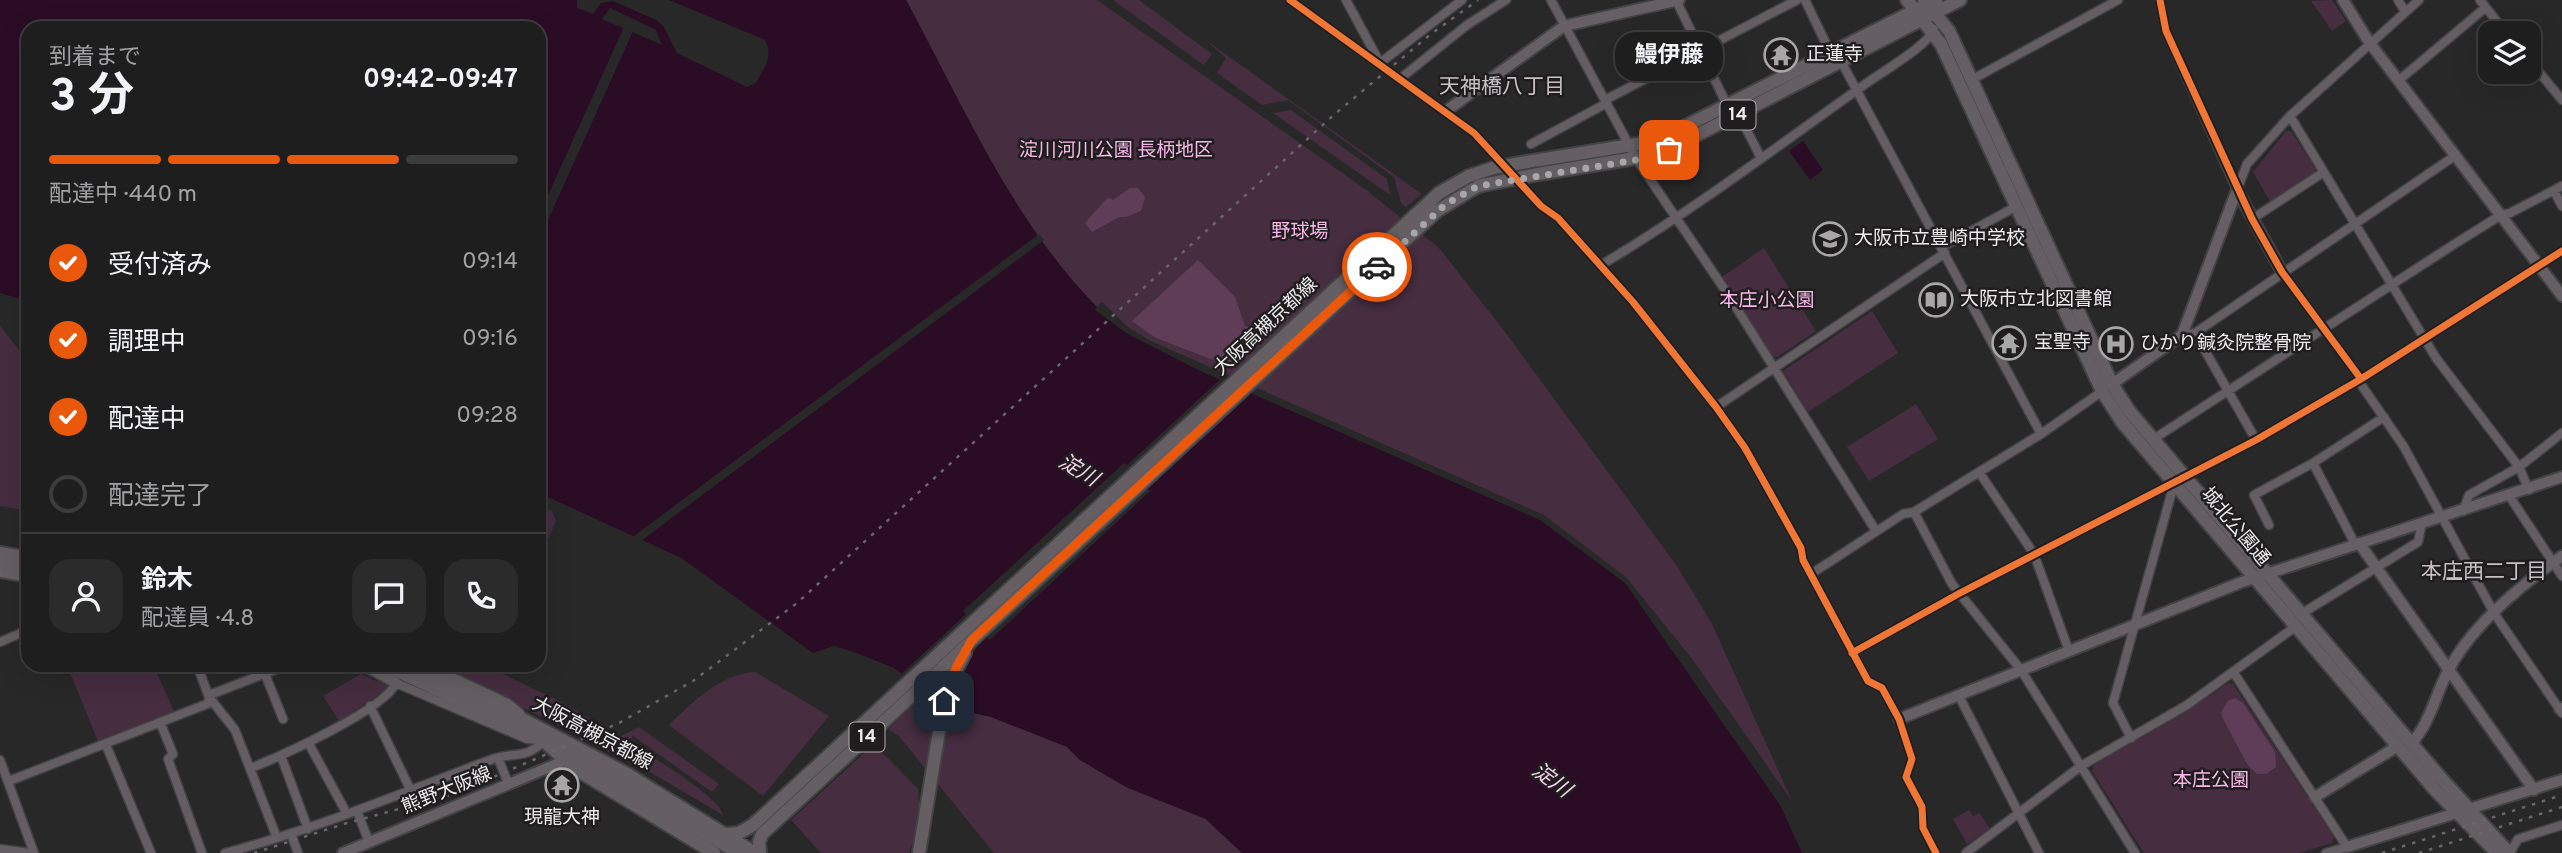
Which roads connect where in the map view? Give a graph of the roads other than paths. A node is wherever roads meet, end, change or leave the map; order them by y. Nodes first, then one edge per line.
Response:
1 (1290, 0) edge
2 (1462, 0) edge
3 (1506, 0) edge
4 (1551, 0) edge
5 (1677, 0) edge
6 (1797, 0) edge
7 (1805, 0) edge
8 (1907, 0) edge
9 (1960, 0) edge
10 (2118, 0) edge
11 (2160, 0) edge
12 (2343, 0) edge
13 (2398, 0) edge
14 (2420, 0) edge
15 (1349, 1) edge
16 (2482, 4) edge
17 (1927, 8) edge
18 (2405, 11) junction
19 (2497, 21) edge
20 (1564, 26) junction
21 (1934, 32) junction
22 (2369, 42) junction
23 (1701, 50) junction
24 (1831, 54) junction
25 (1380, 63) junction
26 (1842, 63) junction
27 (2541, 75) edge
28 (1401, 78) junction
29 (1973, 79) junction
30 (2398, 81) junction
31 (1857, 90) junction
32 (2562, 100) edge
33 (1606, 102) junction
34 (1727, 106) junction
35 (1446, 111) junction
36 (1739, 115) junction
37 (2290, 116) junction
38 (1531, 144) dead end
39 (1629, 147) junction
40 (2456, 155) junction
41 (1761, 158) junction
42 (1637, 160) junction
43 (2324, 172) junction
44 (1473, 181) junction
45 (2558, 188) edge
46 (2237, 190) junction
47 (1449, 194) junction
48 (2017, 206) junction
49 (2562, 206) edge
50 (2501, 215) junction
51 (1678, 217) junction
52 (2252, 219) junction
53 (2354, 223) junction
54 (1943, 250) junction
55 (2562, 251) edge
56 (2538, 263) junction
57 (1601, 265) junction
58 (2282, 272) junction
59 (2391, 284) junction
60 (2562, 296) edge
61 (2323, 328) junction
62 (2195, 332) junction
63 (2182, 335) junction
64 (2424, 337) junction
65 (1774, 367) junction
66 (2359, 379) junction
67 (2107, 387) junction
68 (2228, 390) junction
69 (1716, 407) junction
70 (2384, 417) junction
71 (2041, 434) junction
72 (2561, 436) edge
73 (2152, 440) junction
74 (2256, 440) junction
75 (2313, 463) junction
76 (2519, 467) junction
77 (1979, 472) junction
78 (2562, 477) edge
79 (2179, 481) junction
80 (2529, 490) junction
81 (2510, 496) junction
82 (2463, 510) junction
83 (1914, 512) junction
84 (2443, 516) junction
85 (2422, 523) junction
86 (2269, 525) dead end
87 (1876, 531) junction
88 (2357, 544) junction
89 (0, 553) edge
90 (2034, 554) junction
91 (21, 557) edge
92 (2558, 559) edge
93 (0, 563) edge
94 (21, 567) edge
95 (2377, 568) junction
96 (0, 572) edge
97 (1811, 575) junction
98 (21, 576) edge
99 (2260, 576) junction
100 (2562, 576) edge
101 (1960, 593) junction
102 (2494, 613) junction
103 (2301, 614) junction
104 (2135, 625) junction
105 (2295, 627) junction
106 (21, 633) edge
107 (972, 640) junction
108 (0, 642) edge
109 (2069, 651) junction
110 (1852, 653) junction
111 (2021, 670) junction
112 (2448, 670) junction
113 (200, 672) edge
114 (270, 672) edge
115 (376, 672) edge
116 (399, 672) edge
117 (423, 672) edge
118 (442, 672) edge
119 (2234, 673) junction
120 (265, 674) junction
121 (396, 683) junction
122 (1959, 696) junction
123 (211, 698) junction
124 (370, 706) junction
125 (2561, 710) edge
126 (282, 719) dead end
127 (1899, 719) junction
128 (160, 722) junction
129 (535, 725) junction
130 (2131, 738) junction
131 (544, 740) junction
132 (106, 744) junction
133 (309, 744) junction
134 (2404, 745) junction
135 (281, 756) junction
136 (498, 758) junction
137 (0, 760) edge
138 (564, 761) junction
139 (2081, 766) junction
140 (251, 768) junction
141 (2562, 780) edge
142 (9, 781) junction
143 (509, 785) junction
144 (2534, 790) junction
145 (411, 791) junction
146 (2315, 797) junction
147 (2464, 812) junction
148 (352, 813) junction
149 (2018, 813) junction
150 (2562, 825) edge
151 (308, 829) junction
152 (758, 830) junction
153 (291, 834) junction
154 (728, 834) junction
155 (277, 838) junction
156 (369, 842) junction
157 (2347, 847) junction
158 (0, 849) edge
159 (750, 852) edge
160 (29, 853) edge
161 (34, 853) edge
162 (151, 853) edge
163 (202, 853) edge
164 (225, 853) edge
165 (298, 853) edge
166 (343, 853) edge
167 (715, 853) edge
168 (919, 853) edge
169 (1936, 853) edge
170 (1966, 853) edge
171 (2039, 853) edge
172 (2135, 853) edge
173 (2326, 853) edge
174 (2497, 853) edge
175 (2510, 853) edge

1 - 25 street
2 - 25 street
3 - 28 street
4 - 20 street
5 - 20 street
5 - 23 street
6 - 23 street
7 - 24 street
8 - 17 main road, 城北公園通
9 - 17 main road, 大阪高槻京都線 / 14
10 - 29 street
11 - 46 street
12 - 22 street
13 - 18 street
14 - 18 street
15 - 25 street
16 - 19 street
16 - 30 street
17 - 21 main road, 城北公園通
17 - 24 main road, 大阪高槻京都線 / 14
17 - 26 main road, 大阪高槻京都線 / 14
17 - 29 main road, 城北公園通
18 - 22 street
20 - 33 street
20 - 35 street
21 - 31 street
21 - 48 main road, 城北公園通
22 - 30 street
22 - 37 street
23 - 33 street
23 - 34 street
24 - 34 main road, 大阪高槻京都線 / 14
25 - 28 street
26 - 31 street
26 - 36 main road, 大阪高槻京都線 / 14
27 - 32 street
28 - 35 street
29 - 67 main road, 城北公園通
30 - 40 street
31 - 41 street
31 - 54 street
33 - 38 street
33 - 39 street
34 - 39 main road, 大阪高槻京都線 / 14
35 - 57 street
36 - 41 street
36 - 42 main road, 大阪高槻京都線 / 14
37 - 43 street
37 - 46 street
39 - 42 street
39 - 44 main road, 大阪高槻京都線 / 14, bridge
40 - 50 street
40 - 53 street
41 - 51 street
42 - 44 main road, 大阪高槻京都線 / 14, bridge
42 - 51 street
43 - 52 street
43 - 53 street
44 - 47 main road, 大阪高槻京都線 / 14
45 - 49 street
45 - 50 street
46 - 52 street
46 - 63 street
47 - 107 main road, 大阪高槻京都線 / 14
47 - 152 main road, 大阪高槻京都線 / 14
48 - 54 street
48 - 67 main road, 城北公園通
50 - 56 street
50 - 59 street
51 - 57 street
51 - 65 street
52 - 58 street
53 - 58 street
53 - 59 street
54 - 65 street
54 - 71 street
55 - 56 street
56 - 60 street
56 - 64 street
57 - 69 street
58 - 61 street
58 - 62 street
59 - 61 street
59 - 64 street
61 - 66 street
61 - 68 street
62 - 63 street
62 - 68 street
63 - 67 street
64 - 66 street
64 - 76 street
65 - 69 street
65 - 87 street
66 - 70 street
66 - 74 street
67 - 71 street
67 - 73 main road, 城北公園通
67 - 79 main road, 城北公園通
68 - 73 street
68 - 74 street
69 - 97 street
70 - 75 street
70 - 84 street
71 - 77 street
72 - 76 street
73 - 79 main road, 城北公園通
74 - 79 street
75 - 86 street
75 - 88 street
76 - 80 street
76 - 82 street
77 - 83 street
77 - 90 street
78 - 80 street
79 - 90 street
79 - 99 main road, 城北公園通
79 - 104 street
80 - 81 street
81 - 82 street
81 - 92 street
82 - 84 street
83 - 87 street
83 - 101 street
84 - 85 street
84 - 102 street
85 - 88 street
85 - 95 street
87 - 97 street
88 - 95 street
88 - 99 street
89 - 91 main road
90 - 101 street
90 - 109 street
92 - 100 street
92 - 102 street
93 - 94 main road
95 - 103 street
95 - 112 street
96 - 98 street
97 - 110 street
99 - 103 main road, 城北公園通
99 - 104 street
99 - 105 main road, 城北公園通
101 - 110 street
101 - 111 street
102 - 112 street
102 - 125 street
103 - 134 main road, 城北公園通
104 - 109 street
104 - 130 street
105 - 119 street
105 - 134 main road, 城北公園通
106 - 108 street
107 - 152 main road, 大阪高槻京都線 / 14
107 - 168 main road, 大阪高槻京都線 / 14
109 - 111 street
110 - 127 street
111 - 122 street
111 - 139 street
112 - 134 street
112 - 144 street
113 - 123 street
114 - 120 street
115 - 121 street
116 - 131 main road, 大阪高槻京都線
117 - 129 main road, 大阪高槻京都線
118 - 129 street
119 - 130 street
119 - 146 street
120 - 123 street
120 - 126 street
121 - 124 street
121 - 131 street
122 - 127 street
122 - 149 street
123 - 128 street
123 - 140 street
124 - 133 street
124 - 145 street
127 - 169 street
128 - 132 street
128 - 163 street
129 - 154 main road, 大阪高槻京都線
130 - 139 street
131 - 136 street
131 - 138 main road, 大阪高槻京都線
131 - 159 main road, 大阪高槻京都線
132 - 142 street
132 - 162 street
133 - 135 street
133 - 148 street
134 - 146 street
134 - 147 main road, 城北公園通
135 - 140 street
135 - 151 street
136 - 143 street
136 - 145 street
137 - 142 street
138 - 143 street, 熊野大阪線
138 - 167 main road, 大阪高槻京都線
139 - 149 street
139 - 172 street
140 - 155 street
141 - 144 street
142 - 161 street
143 - 156 street, 熊野大阪線
144 - 147 street
145 - 148 street
146 - 157 street
147 - 157 street
147 - 174 main road, 城北公園通
147 - 175 main road, 城北公園通
148 - 151 street
148 - 156 street
149 - 170 street
149 - 171 street
150 - 175 street
151 - 153 street
152 - 154 main road, 大阪高槻京都線 / 14
152 - 159 main road
153 - 155 street
153 - 165 street
154 - 159 main road
155 - 164 street
156 - 166 street, 熊野大阪線
157 - 173 street
158 - 160 street

